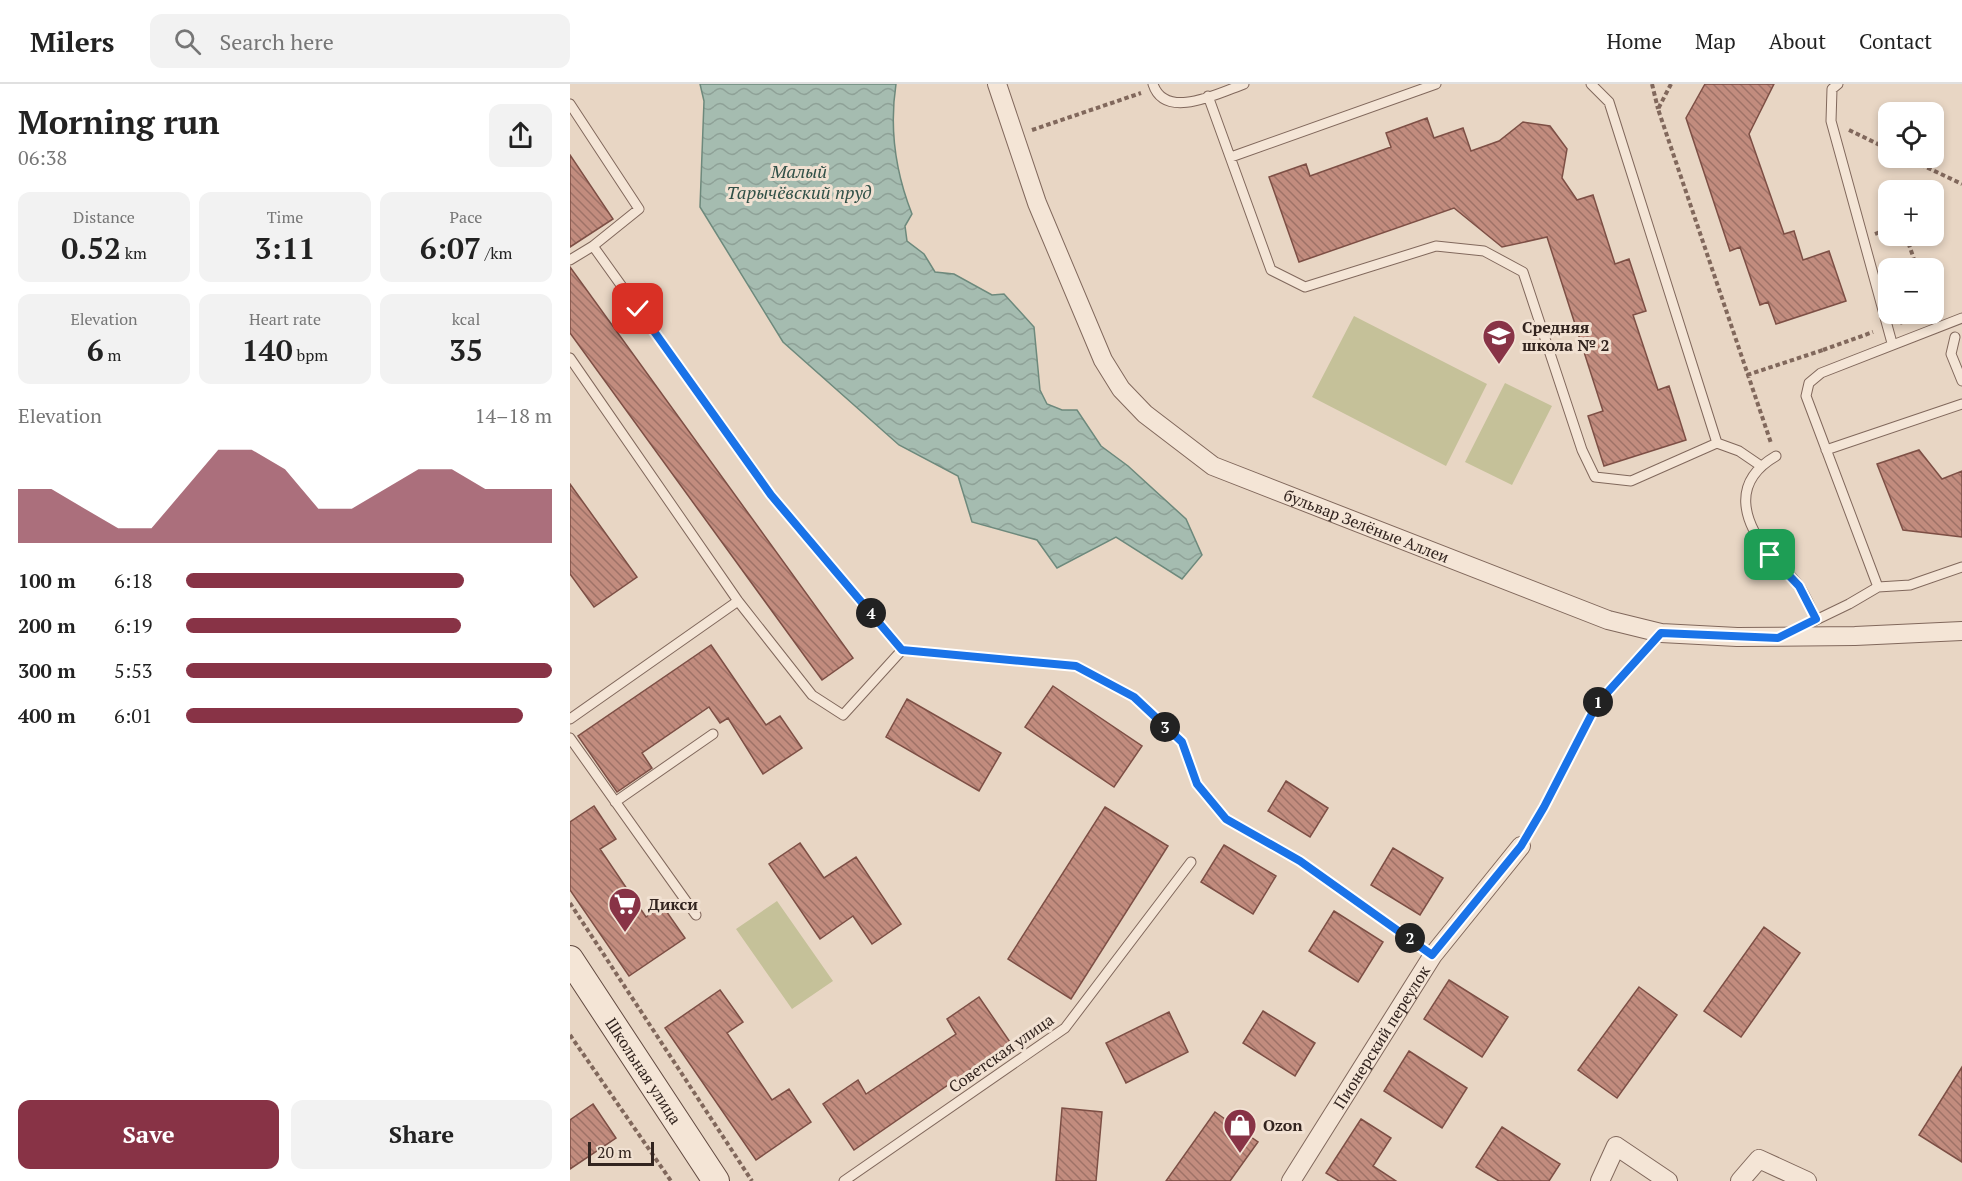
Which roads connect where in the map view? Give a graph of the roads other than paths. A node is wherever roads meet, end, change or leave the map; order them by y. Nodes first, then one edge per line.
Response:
1 (997, 84) edge
2 (1244, 84) edge
3 (1436, 84) edge
4 (1591, 84) edge
5 (1838, 84) edge
6 (1154, 86) edge
7 (1208, 96) junction
8 (570, 104) edge
9 (1231, 157) junction
10 (593, 246) junction
11 (570, 260) edge
12 (1962, 318) edge
13 (1955, 337) dead end
14 (1892, 343) junction
15 (570, 358) edge
16 (1962, 381) edge
17 (1962, 404) edge
18 (1717, 443) junction
19 (1827, 450) junction
20 (1776, 456) road end
21 (1761, 466) junction
22 (1962, 567) edge
23 (1878, 587) junction
24 (738, 602) junction
25 (1816, 619) junction
26 (1962, 631) edge
27 (1778, 638) junction
28 (570, 719) edge
29 (712, 734) dead end
30 (570, 738) edge
31 (615, 802) junction
32 (1521, 846) road end
33 (1191, 862) dead end
34 (696, 915) dead end
35 (570, 959) edge
36 (715, 1181) edge
37 (843, 1181) edge
38 (1291, 1181) edge
39 (1600, 1181) edge
40 (1668, 1181) edge
41 (1740, 1181) edge
42 (1807, 1181) edge

1 - 27 street, бульвар Зелёные Аллеи
2 - 7 lane
3 - 9 lane
4 - 18 lane
5 - 14 lane
6 - 7 lane
7 - 9 lane
8 - 10 lane
9 - 18 lane
10 - 11 lane
10 - 24 lane
12 - 14 lane
13 - 16 lane
14 - 19 lane
15 - 24 lane
17 - 19 lane
18 - 21 lane
19 - 23 lane
20 - 21 lane
21 - 25 lane
22 - 23 lane
23 - 25 lane
24 - 28 lane
25 - 27 lane
26 - 27 street, бульвар Зелёные Аллеи
29 - 31 lane
30 - 31 lane
31 - 34 lane
32 - 38 street, Пионерский переулок
33 - 37 lane, Советская улица
35 - 36 main road, Школьная улица
39 - 40 street
41 - 42 street

